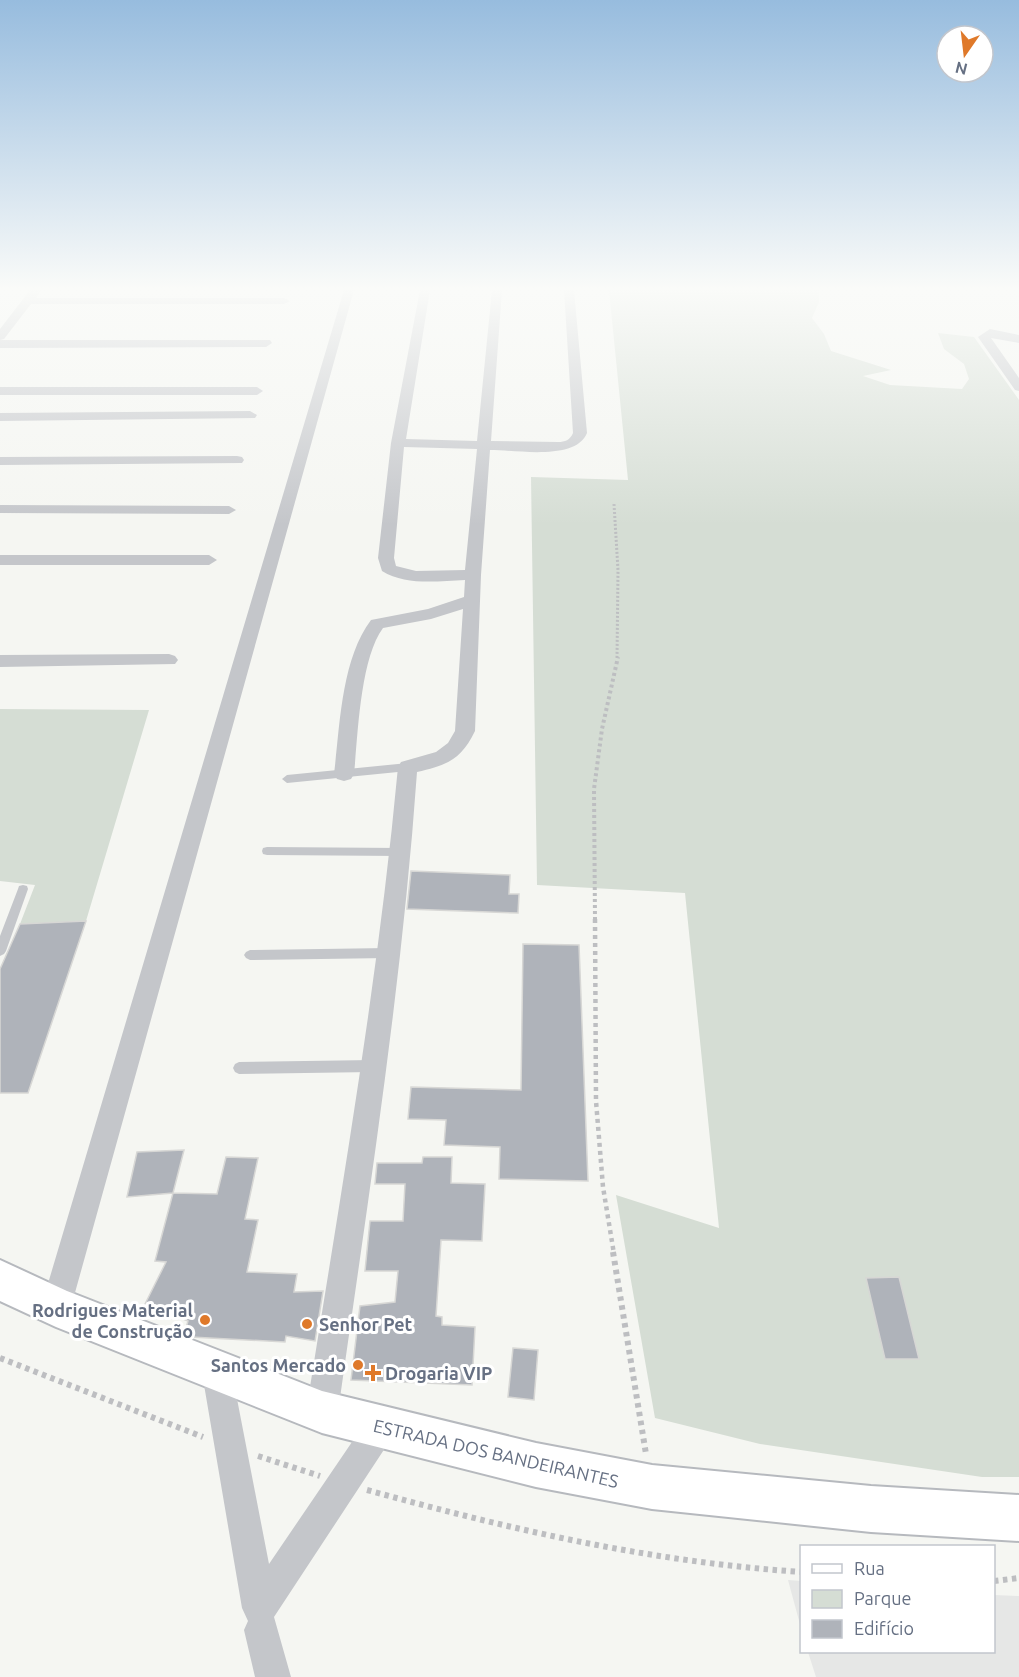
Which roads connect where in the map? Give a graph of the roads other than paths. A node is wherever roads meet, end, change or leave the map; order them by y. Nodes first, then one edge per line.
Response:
1 (326, 368) edge
2 (411, 368) edge
3 (490, 368) edge
4 (574, 368) edge
5 (1006, 368) edge
6 (1019, 387) edge
7 (0, 391) edge
8 (257, 391) dead end
9 (250, 415) dead end
10 (0, 417) edge
11 (398, 443) junction
12 (483, 446) junction
13 (237, 460) dead end
14 (0, 461) edge
15 (0, 509) edge
16 (229, 510) dead end
17 (0, 560) edge
18 (209, 560) dead end
19 (472, 575) junction
20 (471, 600) junction
21 (169, 660) dead end
22 (0, 661) edge
23 (408, 767) junction
24 (344, 774) junction
25 (287, 779) dead end
26 (267, 851) dead end
27 (401, 852) junction
28 (23, 889) dead end
29 (0, 951) edge
30 (388, 953) junction
31 (250, 955) dead end
32 (374, 1066) junction
33 (239, 1068) dead end
34 (0, 1280) edge
35 (56, 1307) junction
36 (218, 1372) junction
37 (322, 1412) junction
38 (380, 1428) junction
39 (1019, 1518) edge
40 (261, 1619) junction
41 (273, 1677) edge

1 - 35 street
2 - 11 street
3 - 12 street
4 - 12 street
5 - 6 street
7 - 8 street
9 - 10 street
11 - 12 street
11 - 19 street
12 - 19 street
13 - 14 street
15 - 16 street
17 - 18 street
19 - 20 street
20 - 23 street
20 - 24 street
21 - 22 street
23 - 24 lane
23 - 27 street
24 - 25 lane
26 - 27 lane
27 - 30 street
28 - 29 lane
30 - 31 lane
30 - 32 street
32 - 33 lane
32 - 37 street
34 - 35 main road, ESTRADA DOS BANDEIRANTES
35 - 36 main road, ESTRADA DOS BANDEIRANTES
36 - 37 main road, ESTRADA DOS BANDEIRANTES
36 - 40 street
37 - 38 main road, ESTRADA DOS BANDEIRANTES
38 - 39 main road, ESTRADA DOS BANDEIRANTES
38 - 40 street
40 - 41 street

